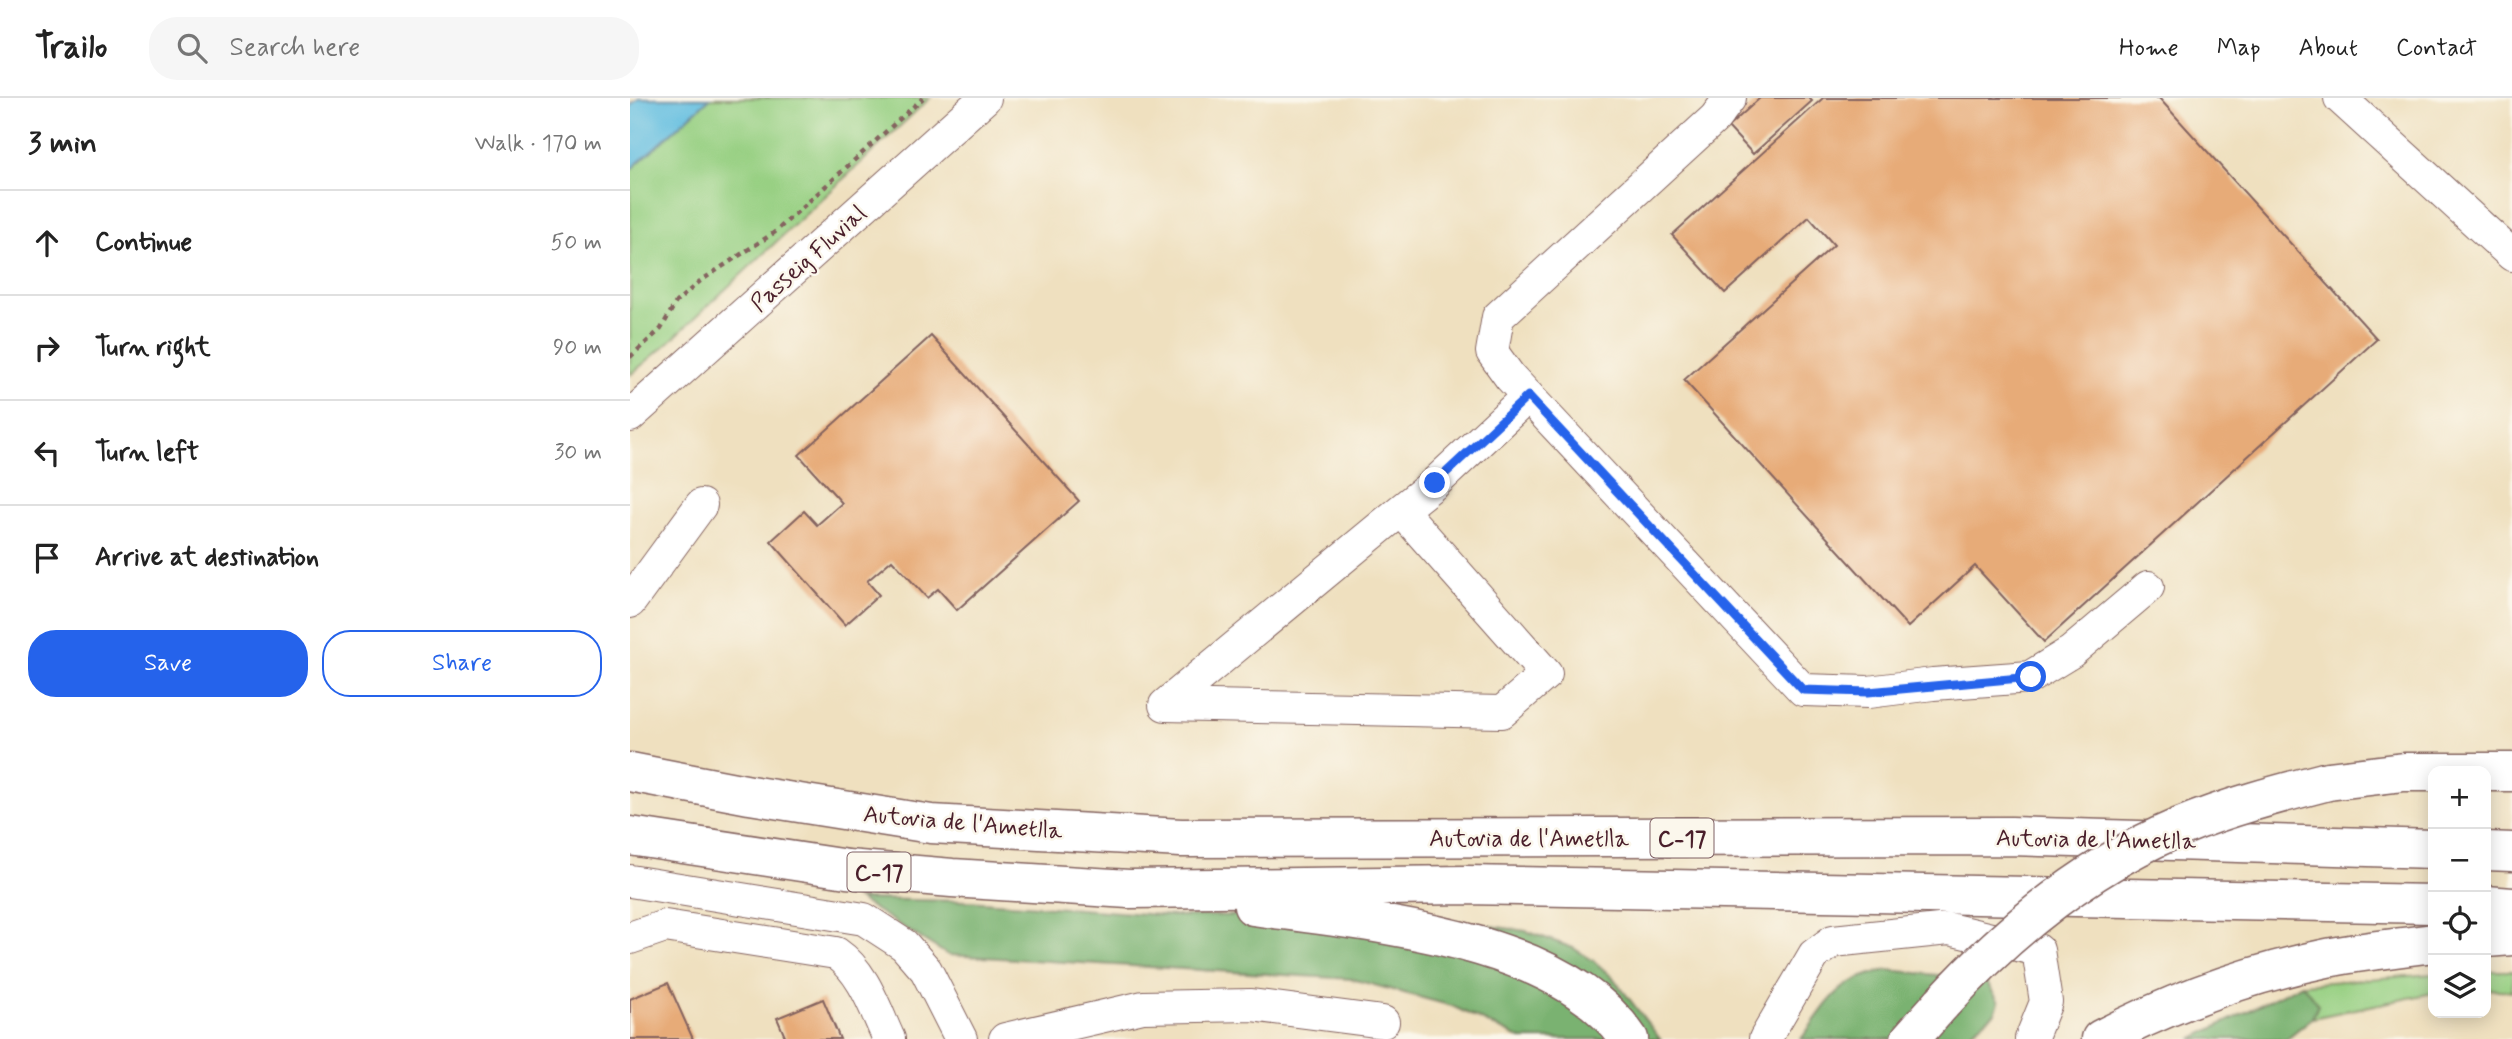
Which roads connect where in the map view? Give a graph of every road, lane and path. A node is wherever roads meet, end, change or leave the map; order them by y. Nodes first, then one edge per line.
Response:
1 (923, 98) edge
2 (985, 98) edge
3 (1730, 98) edge
4 (2340, 98) edge
5 (2512, 255) edge
6 (630, 357) edge
7 (1528, 396) junction
8 (630, 416) edge
9 (701, 505) dead end
10 (1402, 510) junction
11 (2148, 587) dead end
12 (630, 602) edge
13 (630, 772) edge
14 (2512, 772) edge
15 (630, 836) edge
16 (2428, 849) edge
17 (2491, 851) edge
18 (2512, 852) edge
19 (630, 881) edge
20 (1129, 889) junction
21 (2428, 904) edge
22 (2491, 905) edge
23 (2512, 907) edge
24 (631, 936) edge
25 (2512, 936) edge
26 (2491, 938) edge
27 (2428, 944) edge
28 (1383, 1022) dead end
29 (889, 1039) edge
30 (961, 1039) edge
31 (1005, 1039) edge
32 (1629, 1039) edge
33 (1765, 1039) edge
34 (1910, 1039) edge
35 (2031, 1039) edge
36 (2101, 1039) edge

1 - 6 path
2 - 8 street, Passeig Fluvial
3 - 7 street
4 - 5 street
7 - 10 street
7 - 11 street
9 - 12 street
10 - 10 street
13 - 16 highway, Autovia de l'Ametlla / C-17
14 - 34 highway, bridge
15 - 20 highway, Autovia de l'Ametlla / C-17
17 - 18 highway
19 - 30 street
20 - 21 highway, Autovia de l'Ametlla / C-17
20 - 32 highway
22 - 23 highway
24 - 29 street
25 - 26 highway
27 - 36 highway
28 - 31 street
33 - 35 street

